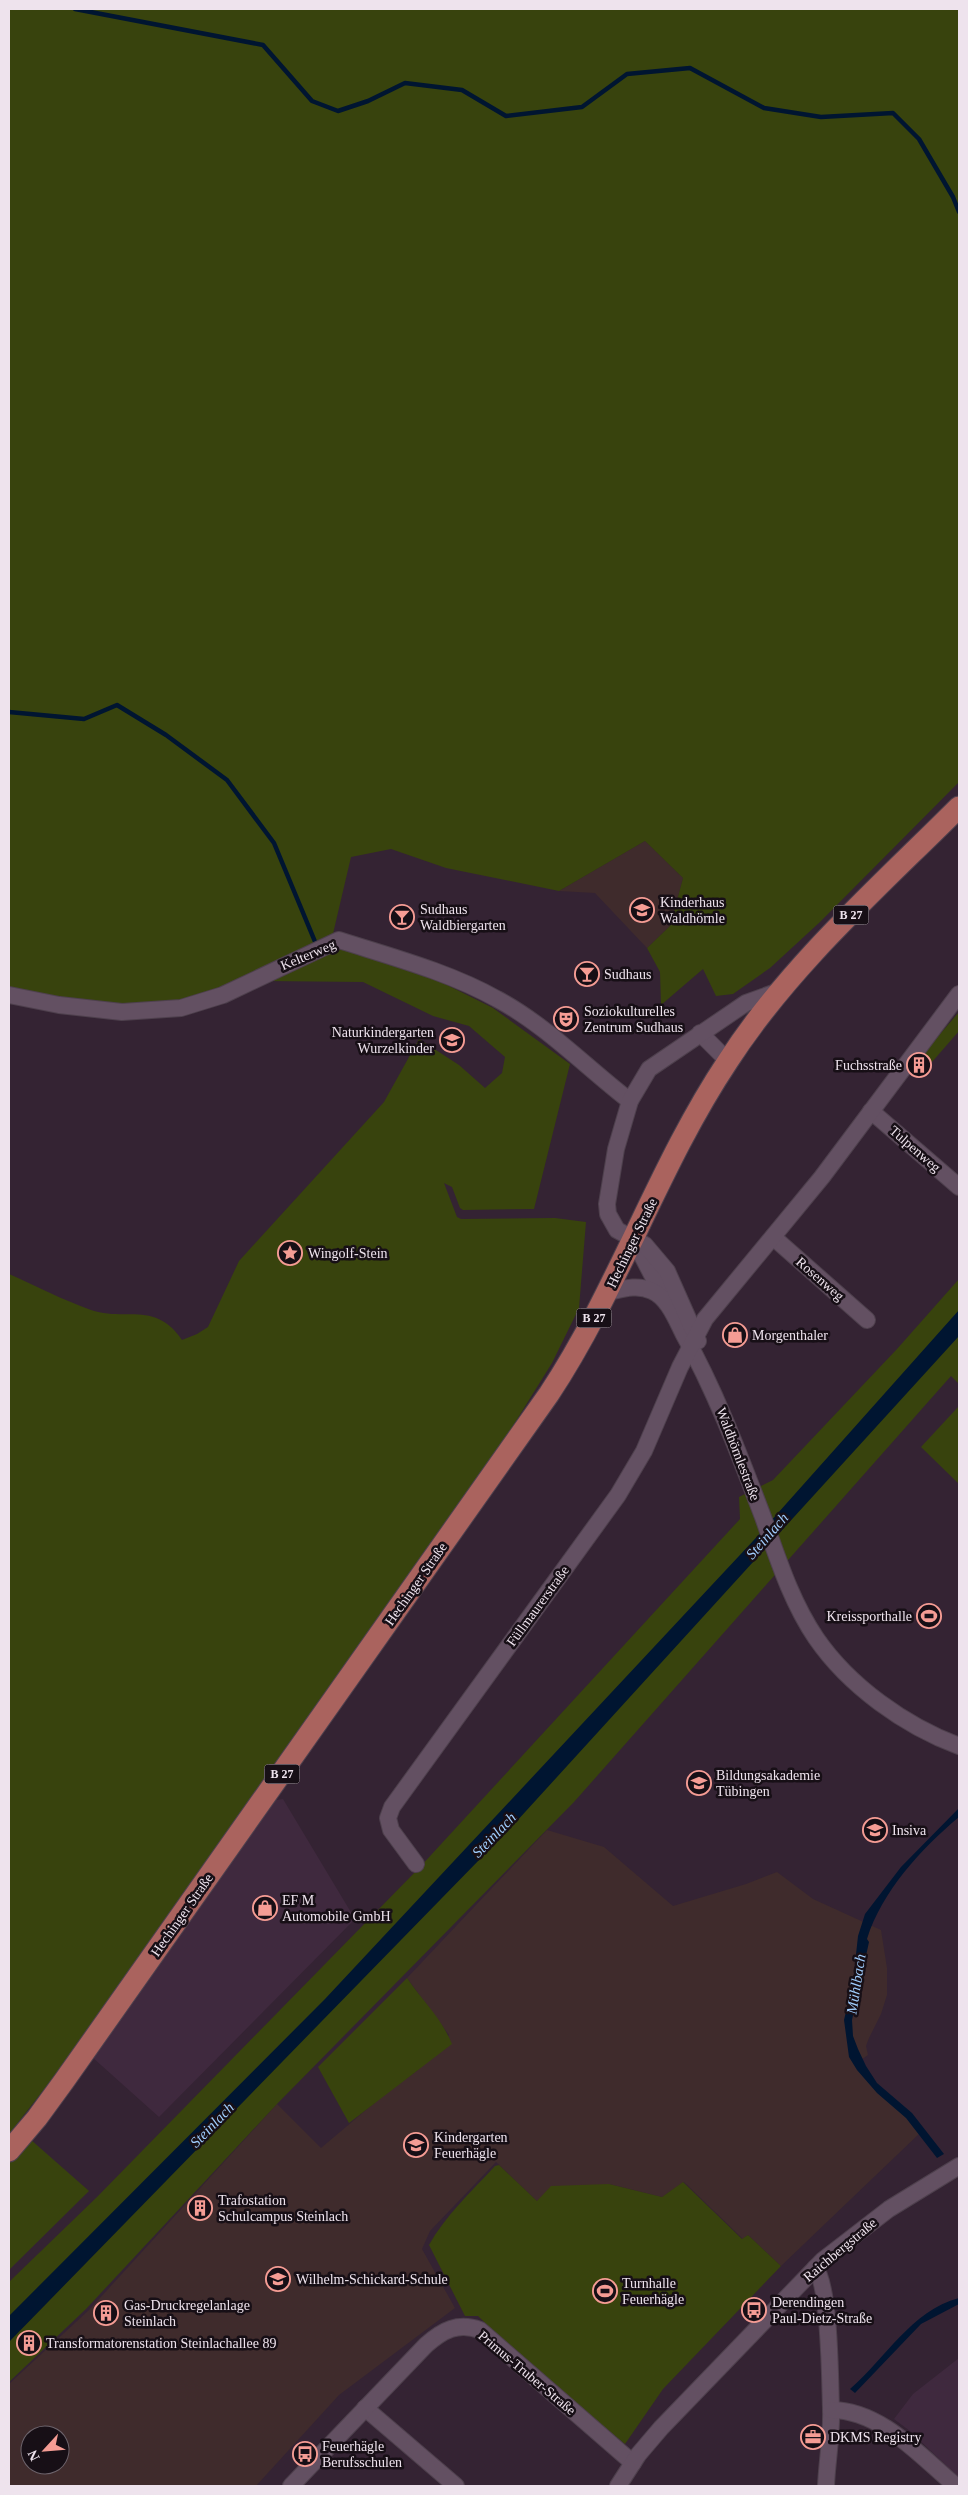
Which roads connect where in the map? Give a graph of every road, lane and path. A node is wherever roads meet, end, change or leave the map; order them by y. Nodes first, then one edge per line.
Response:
1 (959, 807) edge
2 (780, 991) junction
3 (959, 994) edge
4 (9, 995) edge
5 (700, 1033) junction
6 (728, 1060) junction
7 (630, 1102) junction
8 (871, 1111) junction
9 (959, 1187) edge
10 (773, 1238) junction
11 (634, 1240) junction
12 (608, 1292) junction
13 (668, 1305) junction
14 (867, 1320) dead end
15 (694, 1341) junction
16 (959, 1746) edge
17 (416, 1864) dead end
18 (9, 2151) edge
19 (959, 2166) edge
20 (815, 2268) junction
21 (365, 2408) junction
22 (831, 2410) junction
23 (632, 2463) junction
24 (291, 2486) edge
25 (456, 2486) edge
26 (618, 2486) edge
27 (826, 2486) edge
28 (956, 2486) edge

1 - 2 main road, Hechinger Straße / B 27
2 - 5 street
2 - 6 main road, Hechinger Straße / B 27
3 - 8 street
4 - 7 street, Kelterweg
5 - 6 street
5 - 7 street
6 - 11 main road, Hechinger Straße / B 27
7 - 11 street, Waldhörnlestraße
8 - 9 street, Tulpenweg
8 - 10 street
10 - 14 street, Rosenweg
10 - 15 street
11 - 12 main road, Hechinger Straße / B 27
11 - 13 street
11 - 15 street, Waldhörnlestraße
12 - 13 street, Waldhörnlestraße
12 - 18 main road, Hechinger Straße / B 27
13 - 15 street, Waldhörnlestraße
15 - 16 street, Waldhörnlestraße
15 - 17 street, Füllmaurerstraße
19 - 20 street, Raichbergstraße
20 - 22 street
20 - 23 street, Raichbergstraße
21 - 23 street, Primus-Truber-Straße
21 - 24 street, Primus-Truber-Straße
21 - 25 street
22 - 27 street
22 - 28 street
23 - 26 street, Raichbergstraße

